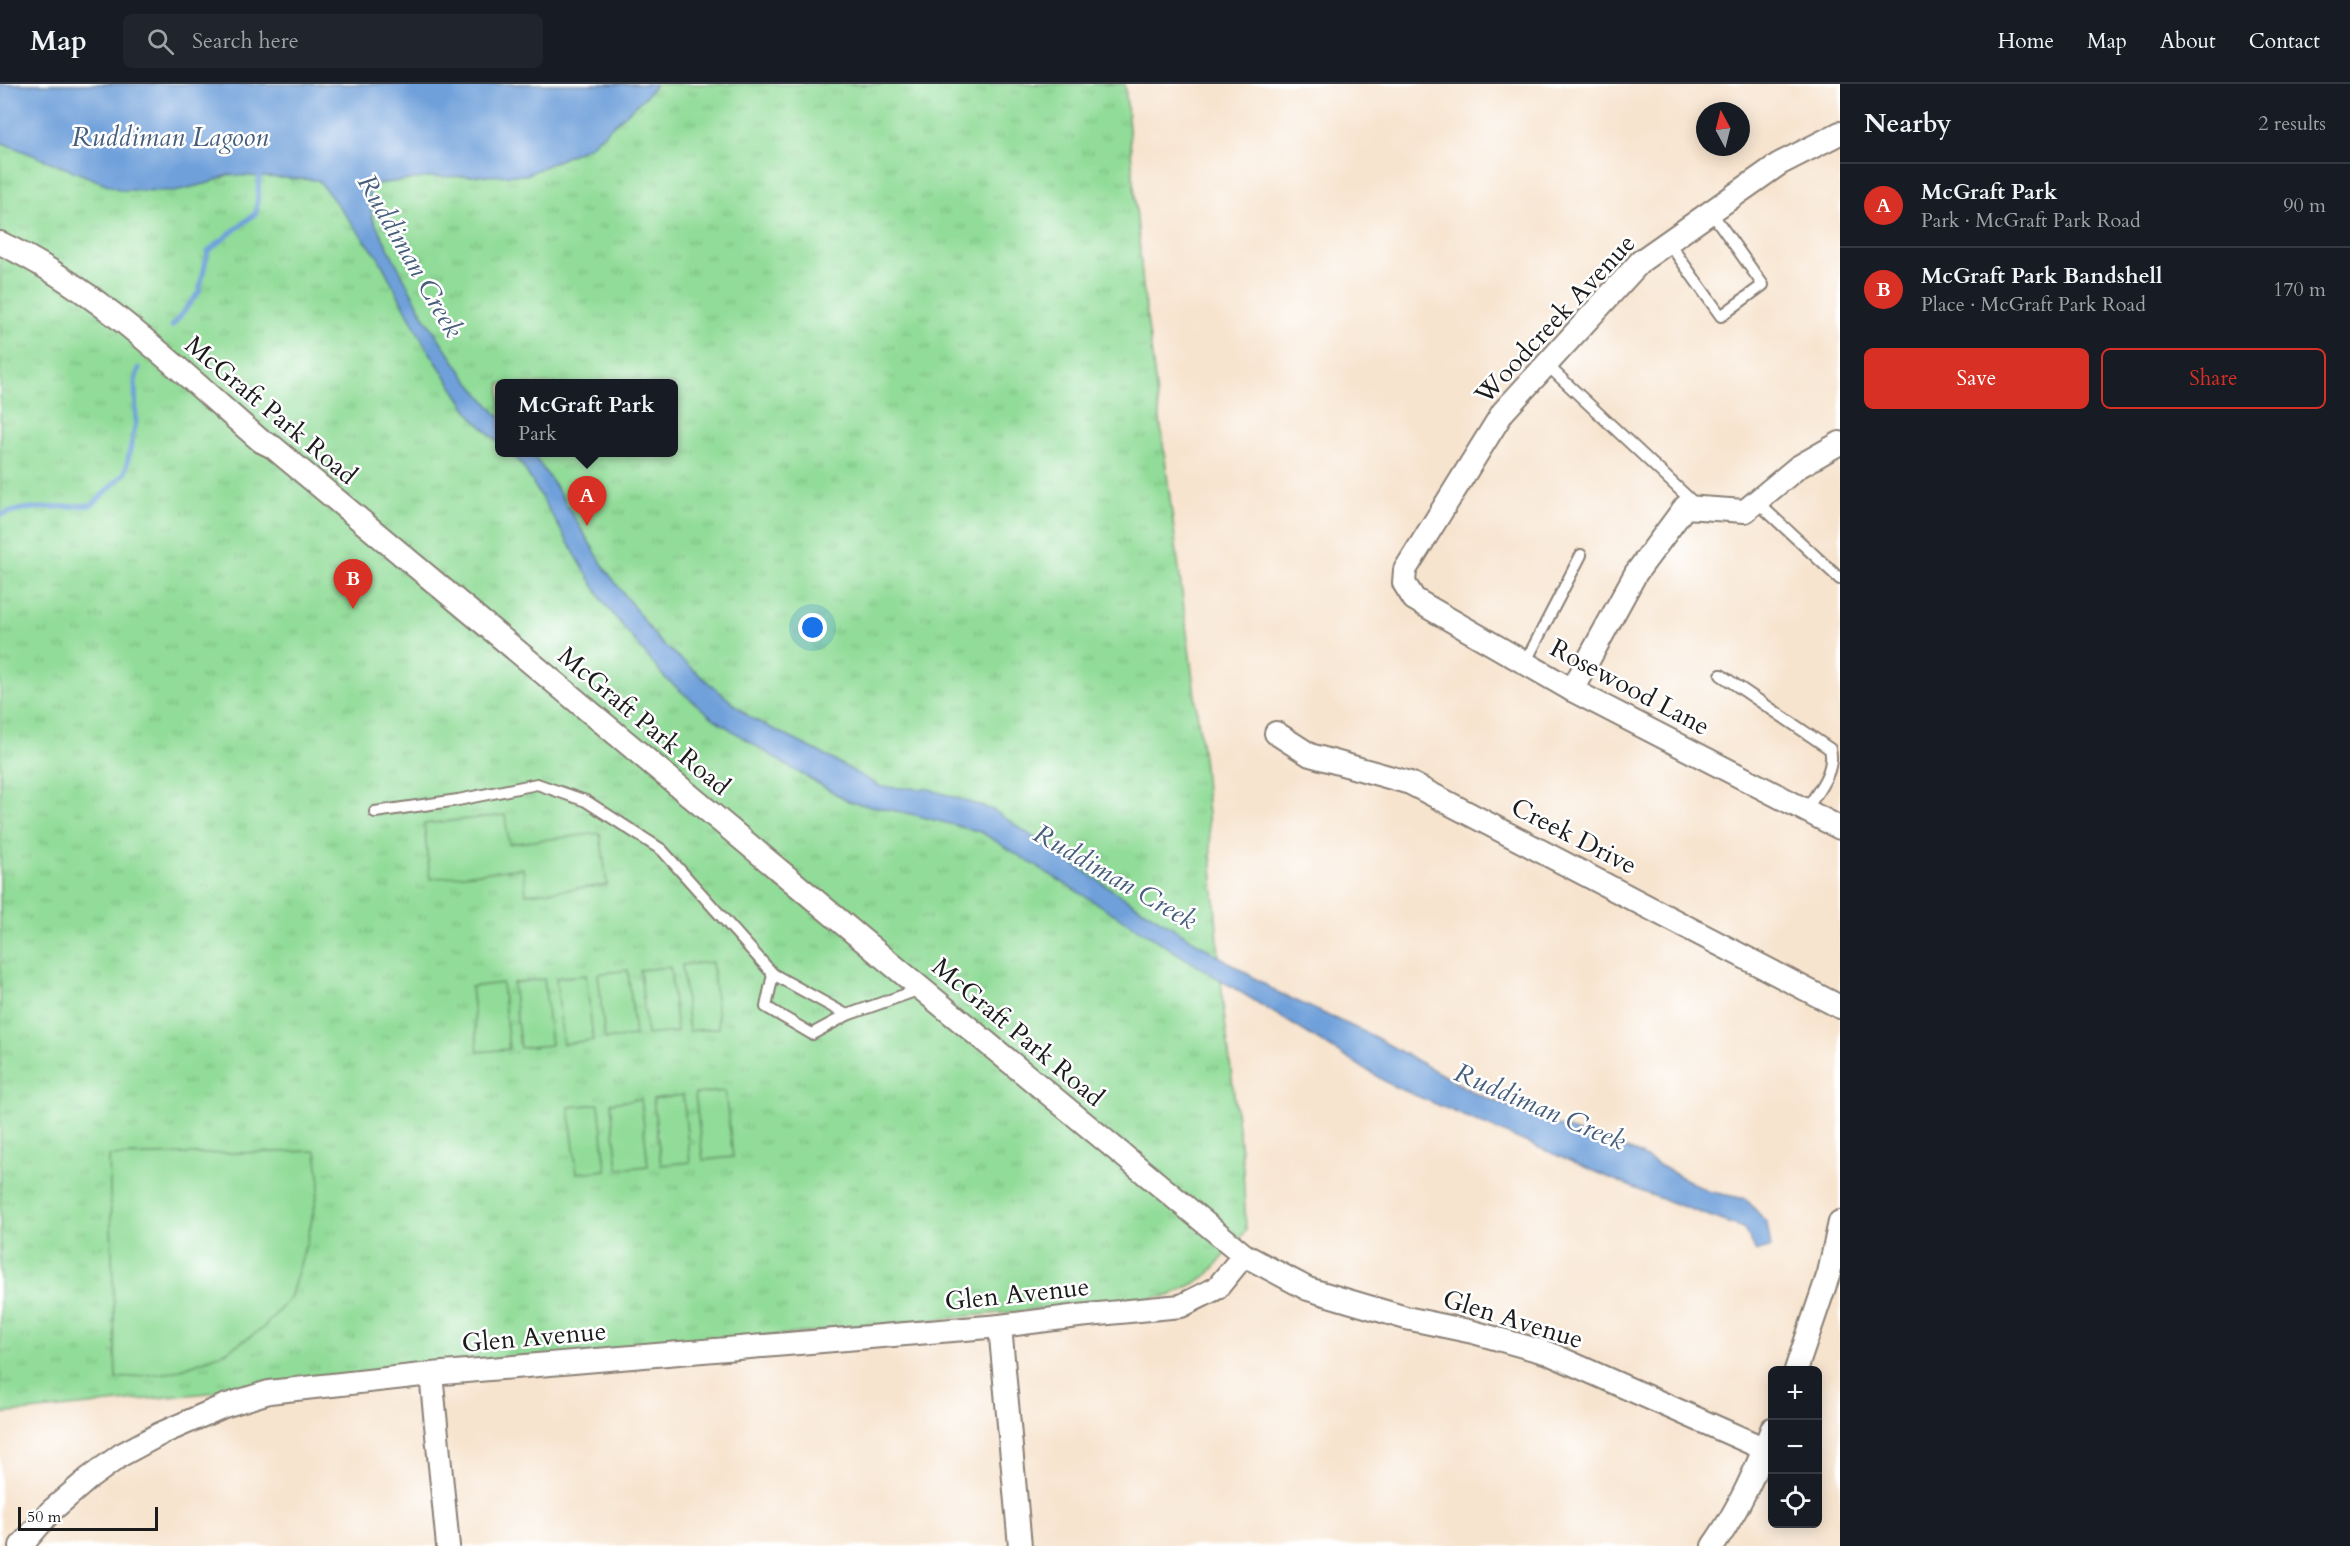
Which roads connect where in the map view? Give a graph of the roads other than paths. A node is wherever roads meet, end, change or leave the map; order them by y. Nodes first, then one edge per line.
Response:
1 (1840, 133) edge
2 (1711, 212) junction
3 (1668, 242) junction
4 (0, 243) edge
5 (1546, 364) junction
6 (1839, 447) edge
7 (1756, 501) junction
8 (1699, 508) junction
9 (1581, 555) dead end
10 (1840, 579) edge
11 (1404, 583) joint
12 (1525, 663) junction
13 (1721, 675) dead end
14 (1572, 690) junction
15 (1276, 733) dead end
16 (1806, 810) junction
17 (375, 812) dead end
18 (1840, 828) edge
19 (773, 974) junction
20 (921, 989) junction
21 (1840, 1007) edge
22 (847, 1015) junction
23 (1840, 1222) edge
24 (1244, 1255) junction
25 (1000, 1326) junction
26 (1798, 1366) edge
27 (431, 1374) junction
28 (1768, 1439) edge
29 (1768, 1442) edge
30 (21, 1546) edge
31 (448, 1546) edge
32 (1020, 1546) edge
33 (1713, 1546) edge

1 - 2 street, Woodcreek Avenue
2 - 3 street, Woodcreek Avenue
2 - 3 lane
3 - 5 street, Woodcreek Avenue
4 - 20 street, McGraft Park Road
5 - 8 lane
5 - 11 street, Woodcreek Avenue
6 - 7 street
7 - 8 street
7 - 10 lane
8 - 14 street
9 - 12 lane
11 - 12 street, Rosewood Lane
12 - 14 street, Rosewood Lane
13 - 16 lane
14 - 16 street, Rosewood Lane
15 - 21 street, Creek Drive
16 - 18 street, Rosewood Lane
17 - 19 lane
19 - 22 lane
19 - 22 lane
20 - 22 lane
20 - 24 street, McGraft Park Road
23 - 26 street
24 - 25 street, Glen Avenue
24 - 28 street, Glen Avenue
25 - 27 street, Glen Avenue
25 - 32 street
27 - 30 street, Glen Avenue
27 - 31 street
29 - 33 street

